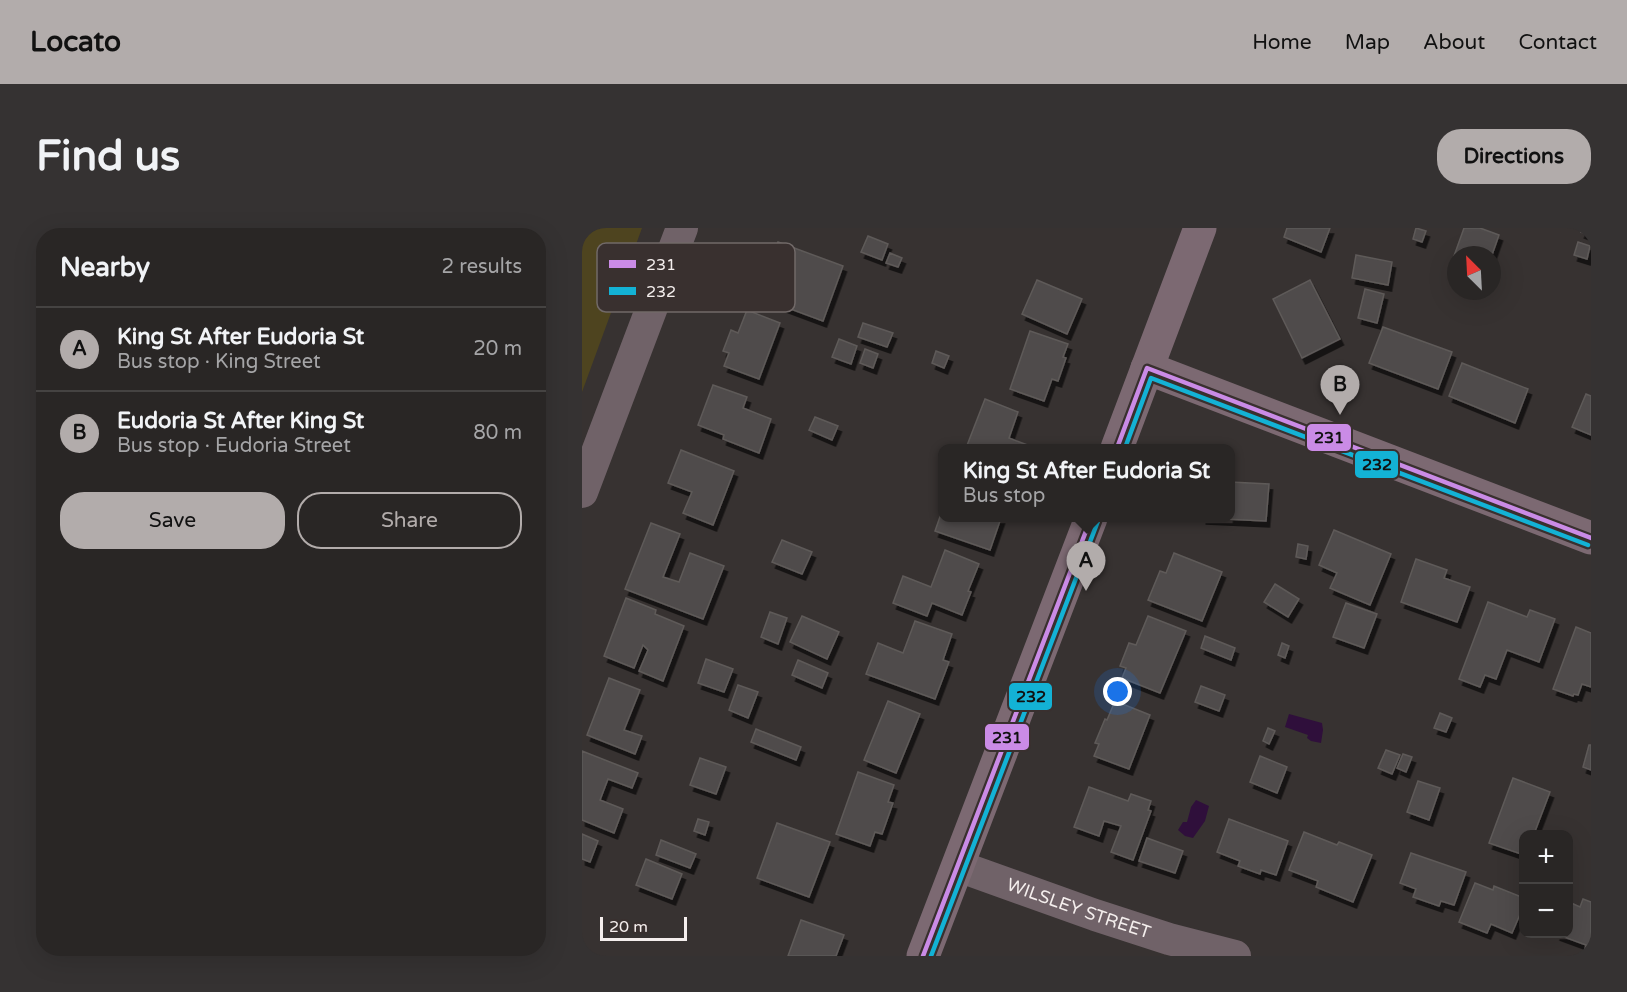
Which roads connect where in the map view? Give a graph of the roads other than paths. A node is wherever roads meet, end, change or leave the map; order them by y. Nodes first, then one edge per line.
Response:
1 (682, 228) edge
2 (1200, 228) edge
3 (676, 243) edge
4 (650, 312) edge
5 (1147, 368) junction
6 (1118, 444) edge
7 (582, 492) edge
8 (1088, 522) edge
9 (1591, 538) edge
10 (958, 866) junction
11 (923, 956) edge
12 (1234, 956) edge

1 - 3 street
2 - 5 main road
4 - 7 street
5 - 6 main road
5 - 9 main road
8 - 10 main road
10 - 11 main road
10 - 12 street, WILSLEY STREET

